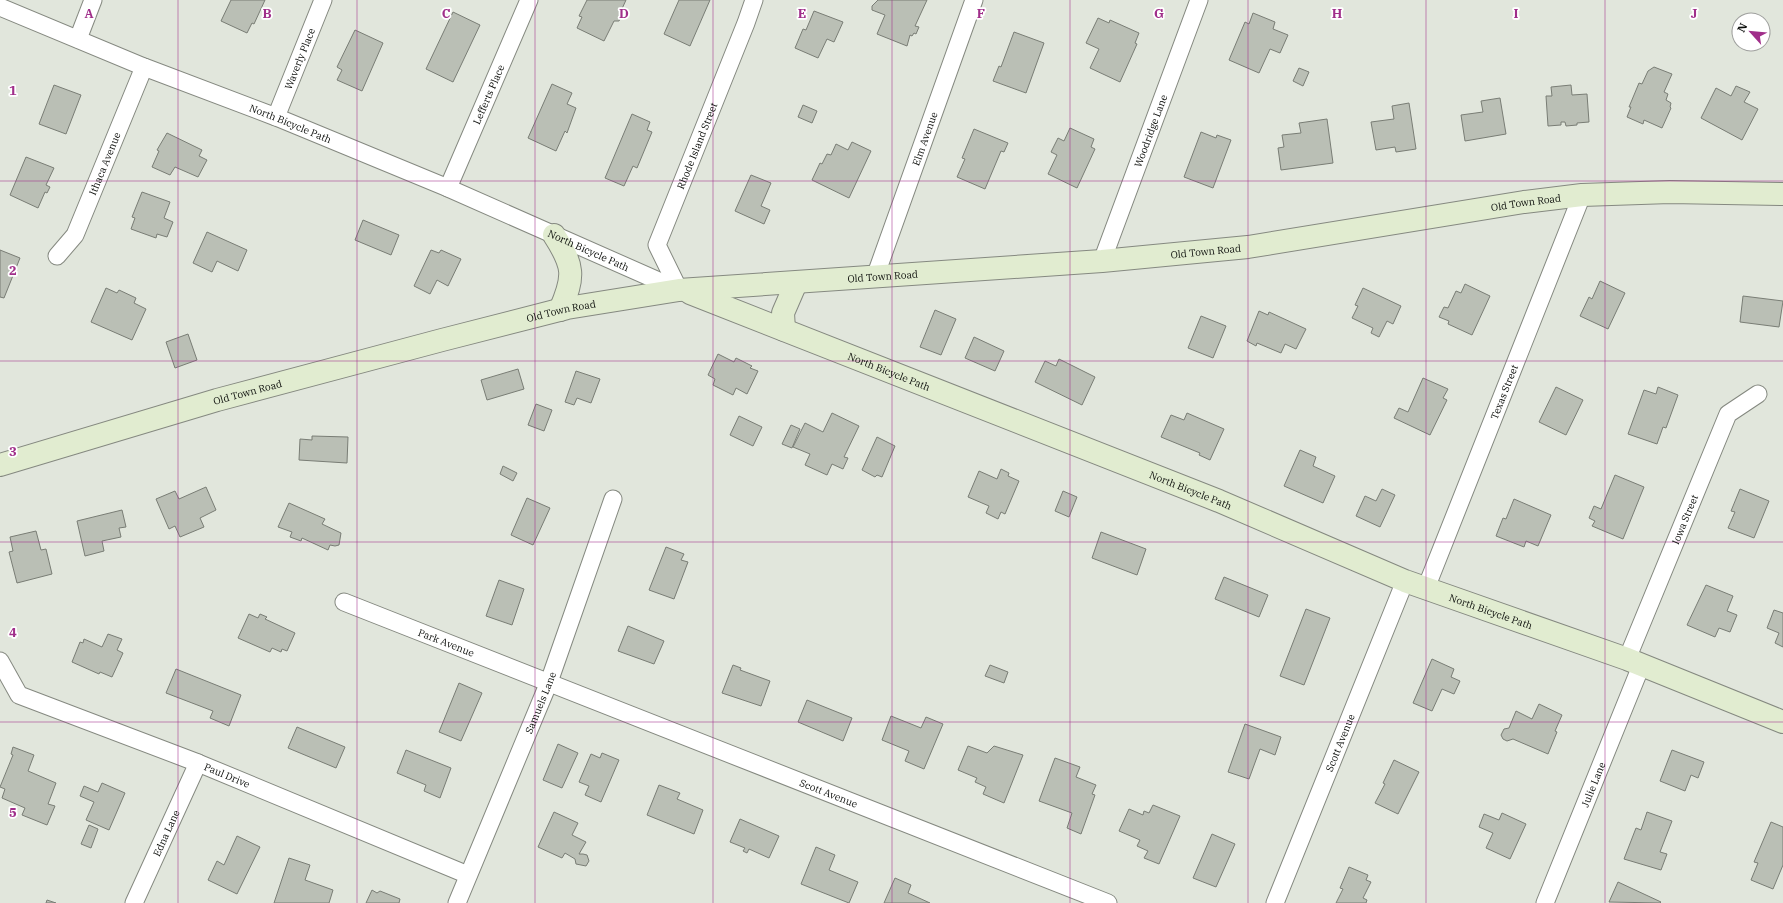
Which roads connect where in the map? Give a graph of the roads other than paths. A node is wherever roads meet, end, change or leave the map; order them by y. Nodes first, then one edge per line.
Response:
1 (93, 0) edge
2 (324, 0) edge
3 (529, 0) edge
4 (754, 0) edge
5 (974, 0) edge
6 (1199, 0) edge
7 (0, 7) edge
8 (78, 39) junction
9 (144, 67) junction
10 (276, 118) junction
11 (448, 188) junction
12 (1783, 194) edge
13 (1582, 195) junction
14 (554, 235) junction
15 (57, 256) dead end
16 (1102, 260) junction
17 (875, 277) junction
18 (796, 283) junction
19 (679, 290) junction
20 (560, 310) junction
21 (784, 330) junction
22 (1758, 394) dead end
23 (0, 465) edge
24 (613, 499) dead end
25 (1405, 581) junction
26 (1426, 588) junction
27 (344, 602) dead end
28 (0, 661) edge
29 (1634, 662) junction
30 (549, 682) junction
31 (1783, 722) edge
32 (198, 763) junction
33 (468, 875) junction
34 (134, 903) edge
35 (457, 903) edge
36 (1108, 903) edge
37 (1276, 903) edge
38 (1545, 903) edge

1 - 8 street
2 - 10 street, Waverly Place
3 - 11 street, Lefferts Place
4 - 19 street, Rhode Island Street
5 - 17 street, Elm Avenue
6 - 16 street, Woodridge Lane
7 - 8 street, North Bicycle Path
8 - 9 street, North Bicycle Path
9 - 10 street, North Bicycle Path
9 - 15 street, Ithaca Avenue
10 - 11 street, North Bicycle Path
11 - 14 street, North Bicycle Path
12 - 13 main road, Old Town Road
13 - 16 main road, Old Town Road
13 - 26 street, Texas Street
14 - 19 street, North Bicycle Path
14 - 20 main road
16 - 17 main road, Old Town Road
17 - 18 main road, Old Town Road
18 - 19 main road, Old Town Road
18 - 21 main road
19 - 20 main road, Old Town Road
19 - 21 main road, North Bicycle Path
20 - 23 main road, Old Town Road
21 - 25 main road, North Bicycle Path
22 - 29 street, Iowa Street
24 - 30 street, Samuels Lane
25 - 26 main road, North Bicycle Path
25 - 37 street, Scott Avenue
26 - 29 main road, North Bicycle Path
27 - 30 street, Park Avenue
28 - 32 street, Paul Drive
29 - 31 main road, North Bicycle Path
29 - 38 street, Julie Lane
30 - 33 street, Samuels Lane
30 - 36 street, Scott Avenue
32 - 33 street, Paul Drive
32 - 34 street, Edna Lane
33 - 35 street, Samuels Lane

